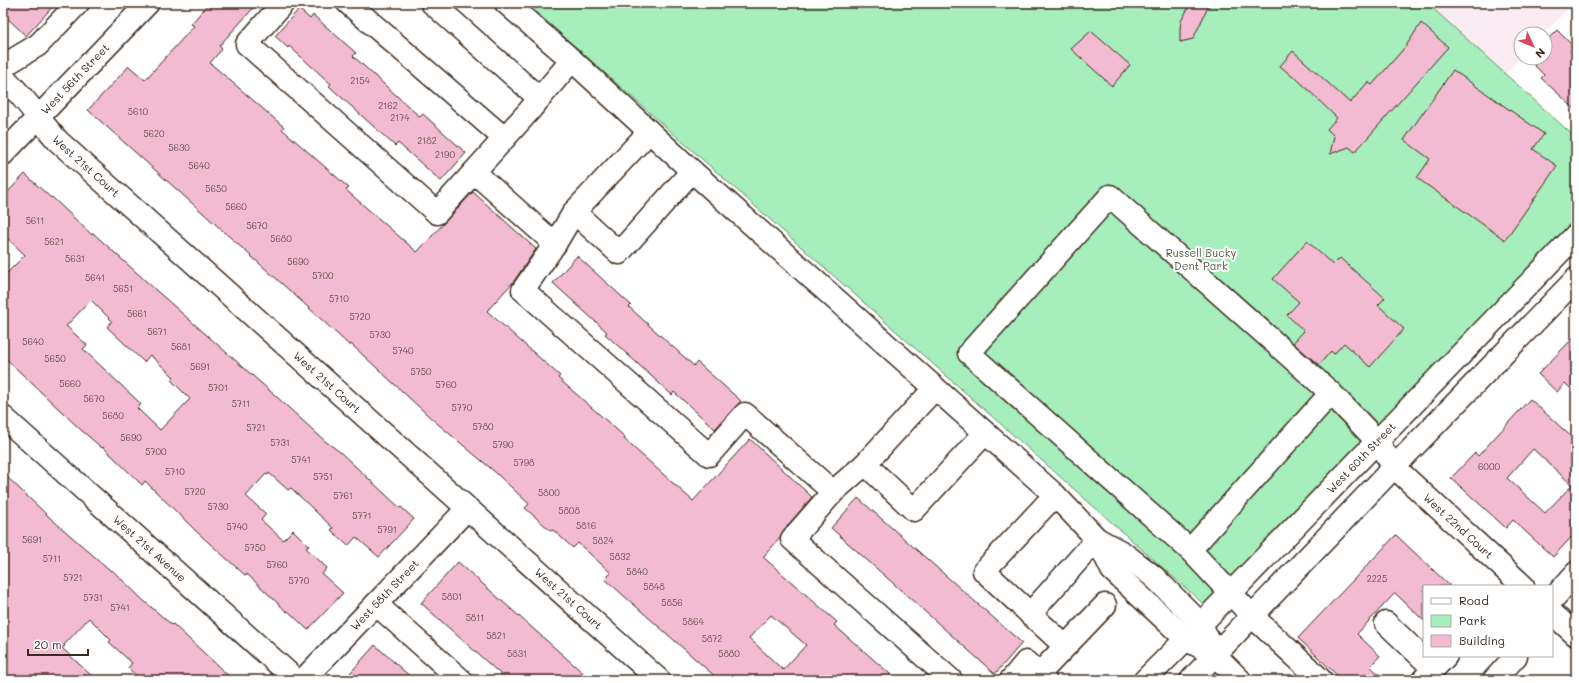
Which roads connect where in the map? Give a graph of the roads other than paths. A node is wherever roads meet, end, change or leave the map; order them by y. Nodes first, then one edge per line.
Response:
1 (78, 3) edge
2 (148, 3) edge
3 (283, 3) edge
4 (348, 3) edge
5 (432, 3) edge
6 (506, 3) edge
7 (572, 60) junction
8 (3, 66) edge
9 (3, 77) edge
10 (539, 98) junction
11 (38, 118) junction
12 (650, 132) junction
13 (504, 138) junction
14 (3, 154) edge
15 (692, 171) junction
16 (474, 172) junction
17 (574, 212) junction
18 (1576, 235) edge
19 (555, 244) junction
20 (1551, 261) junction
21 (1575, 282) edge
22 (935, 388) junction
23 (1330, 393) junction
24 (3, 418) edge
25 (985, 433) junction
26 (1377, 441) junction
27 (865, 464) junction
28 (1394, 467) junction
29 (834, 492) junction
30 (1055, 495) junction
31 (468, 509) junction
32 (1097, 539) junction
33 (1190, 550) junction
34 (1576, 573) edge
35 (1517, 584) edge
36 (1230, 594) junction
37 (376, 604) junction
38 (1105, 605) dead end
39 (1553, 612) edge
40 (1030, 614) junction
41 (1253, 617) junction
42 (1386, 623) dead end
43 (1201, 624) junction
44 (1576, 635) edge
45 (1186, 639) junction
46 (1065, 646) junction
47 (1215, 655) junction
48 (1515, 657) edge
49 (1434, 668) edge
50 (1042, 677) edge
51 (296, 680) edge
52 (302, 680) edge
53 (461, 680) edge
54 (659, 680) edge
55 (951, 680) edge
56 (1011, 680) edge
57 (1145, 680) edge
58 (1191, 680) edge
59 (1240, 680) edge
60 (1321, 680) edge
61 (1494, 680) edge

1 - 8 street
2 - 11 street, West 56th Street
3 - 16 street
4 - 13 street
5 - 10 street
6 - 7 street
7 - 10 street
7 - 12 street
9 - 11 street, West 21st Court
10 - 13 street
11 - 14 street, West 56th Street
11 - 31 street, West 21st Court
12 - 15 street
12 - 17 street
13 - 16 street
15 - 17 street
15 - 22 street
16 - 19 street
17 - 19 street
18 - 20 street, West 60th Street
19 - 29 street
20 - 21 street
20 - 26 street, West 60th Street
21 - 28 street
22 - 25 street
22 - 27 street
23 - 26 street, West 22nd Court
23 - 33 street
23 - 33 street, West 22nd Court
24 - 51 street, West 21st Avenue
25 - 27 street
25 - 30 street
26 - 28 street, West 22nd Court
26 - 36 street, West 60th Street
27 - 29 street
28 - 35 street, West 22nd Court
28 - 41 street
29 - 55 street
30 - 32 street
30 - 40 street
31 - 37 street, West 58th Street
31 - 54 street, West 21st Court
32 - 40 street
32 - 43 street
32 - 45 street
33 - 36 street
34 - 39 street
36 - 41 street
36 - 43 street, West 60th Street
37 - 52 street, West 58th Street
37 - 53 street
38 - 46 street
39 - 44 street
40 - 46 street
41 - 47 street
41 - 60 street
42 - 49 street
43 - 45 street, West 60th Street
43 - 47 street
45 - 47 street
45 - 57 street, West 60th Street
46 - 50 street
47 - 58 street
47 - 59 street
48 - 61 street
50 - 56 street

